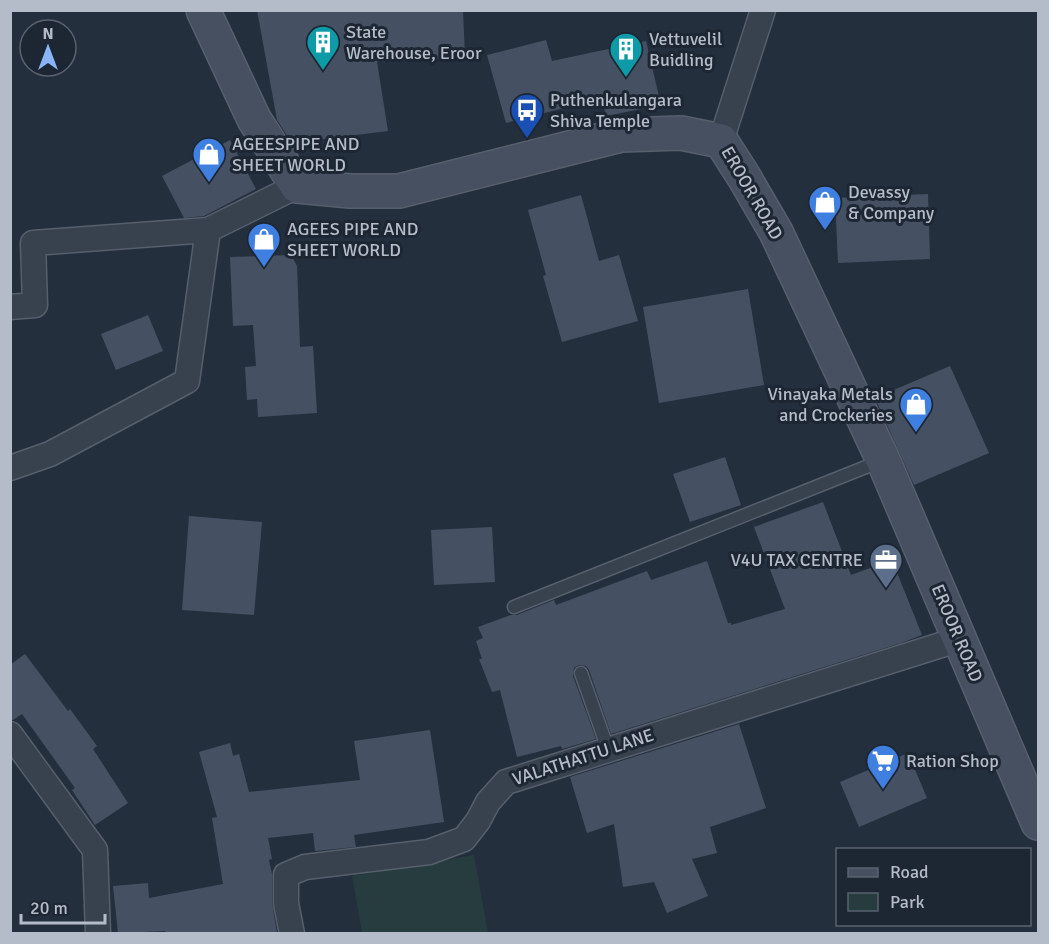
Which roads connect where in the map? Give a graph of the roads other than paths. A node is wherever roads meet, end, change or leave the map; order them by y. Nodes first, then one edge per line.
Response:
1 (203, 10) edge
2 (763, 10) edge
3 (721, 141) junction
4 (297, 186) junction
5 (208, 230) junction
6 (10, 307) edge
7 (883, 460) junction
8 (10, 468) edge
9 (514, 607) dead end
10 (960, 639) junction
11 (581, 673) dead end
12 (10, 734) edge
13 (608, 749) junction
14 (1038, 823) edge
15 (98, 933) edge
16 (292, 933) edge

1 - 4 main road
2 - 3 street
3 - 4 main road, EROOR ROAD
3 - 7 main road, EROOR ROAD
4 - 5 street
5 - 6 street
5 - 8 street
7 - 9 lane
7 - 10 main road, EROOR ROAD
10 - 13 street, VALATHATTU LANE
10 - 14 main road, EROOR ROAD
11 - 13 lane
12 - 15 street
13 - 16 street, VALATHATTU LANE

